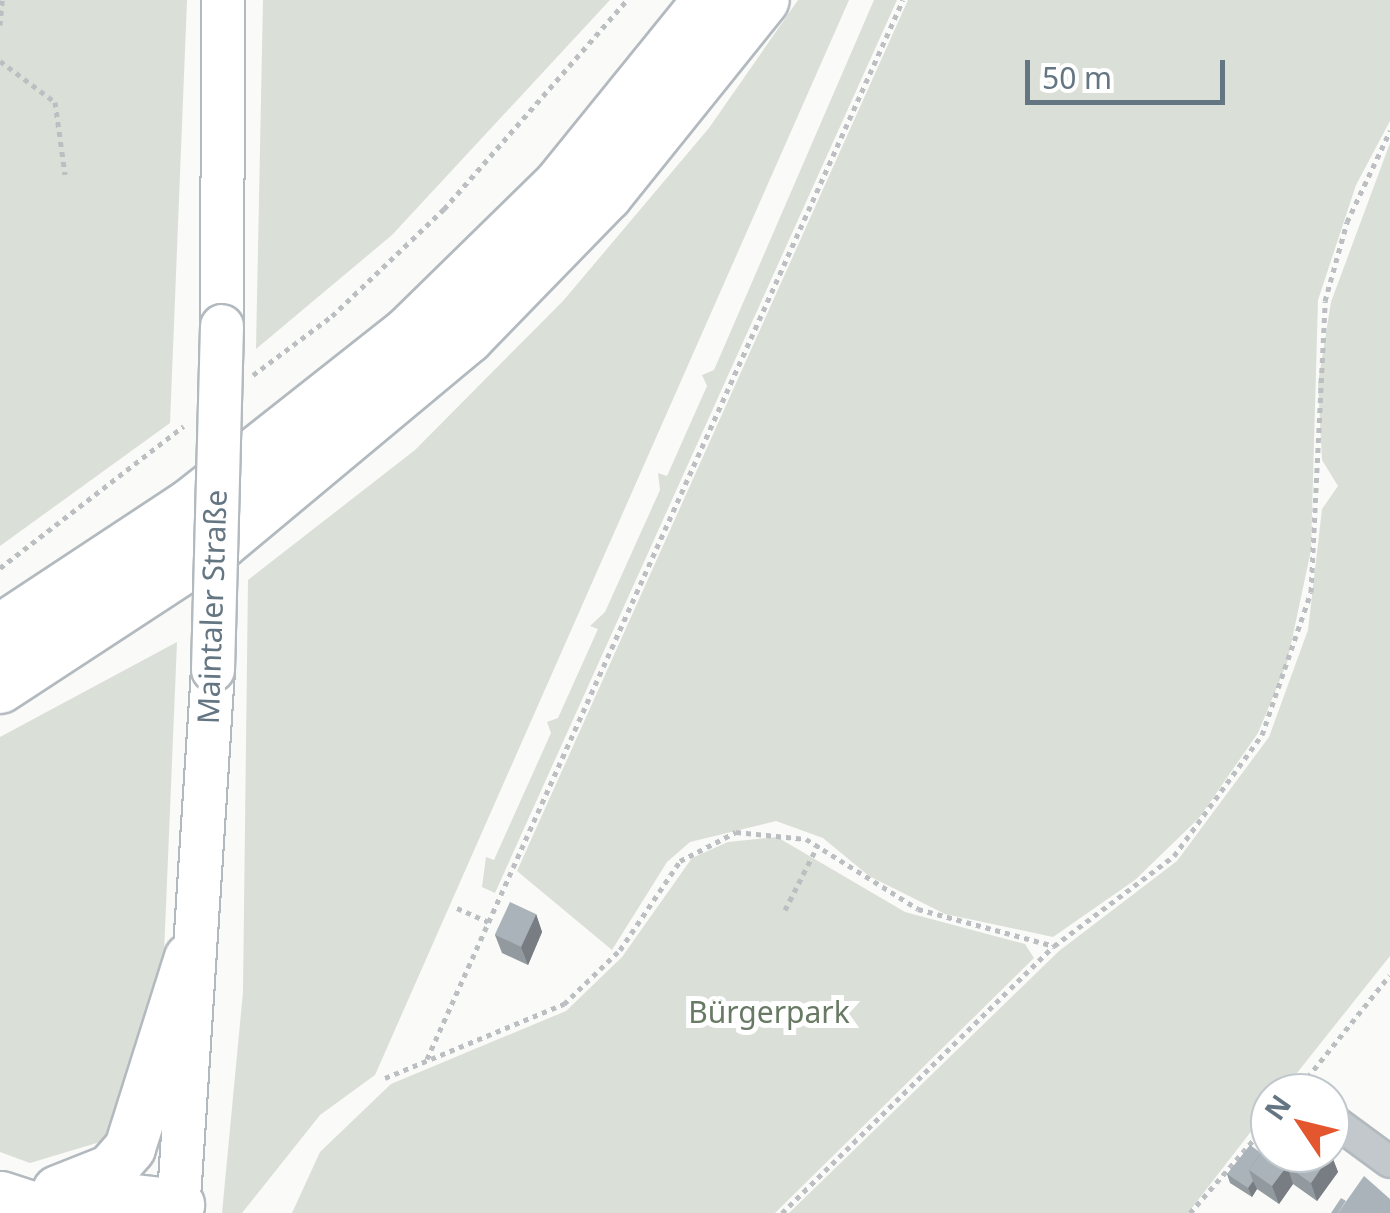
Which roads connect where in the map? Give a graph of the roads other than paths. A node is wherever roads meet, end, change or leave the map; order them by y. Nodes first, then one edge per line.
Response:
1 (223, 0) edge
2 (698, 0) edge
3 (711, 0) edge
4 (764, 0) edge
5 (658, 72) junction
6 (0, 632) edge
7 (0, 688) edge
8 (190, 958) junction
9 (1350, 1133) edge
10 (1390, 1162) edge
11 (0, 1180) edge
12 (0, 1200) edge
13 (51, 1202) edge
14 (179, 1209) edge

1 - 8 main road, Maintaler Straße, bridge
2 - 5 highway
3 - 5 highway
4 - 7 highway
5 - 6 highway
8 - 13 highway
8 - 14 main road, Maintaler Straße
9 - 10 street
11 - 13 highway
12 - 13 highway
13 - 14 highway

